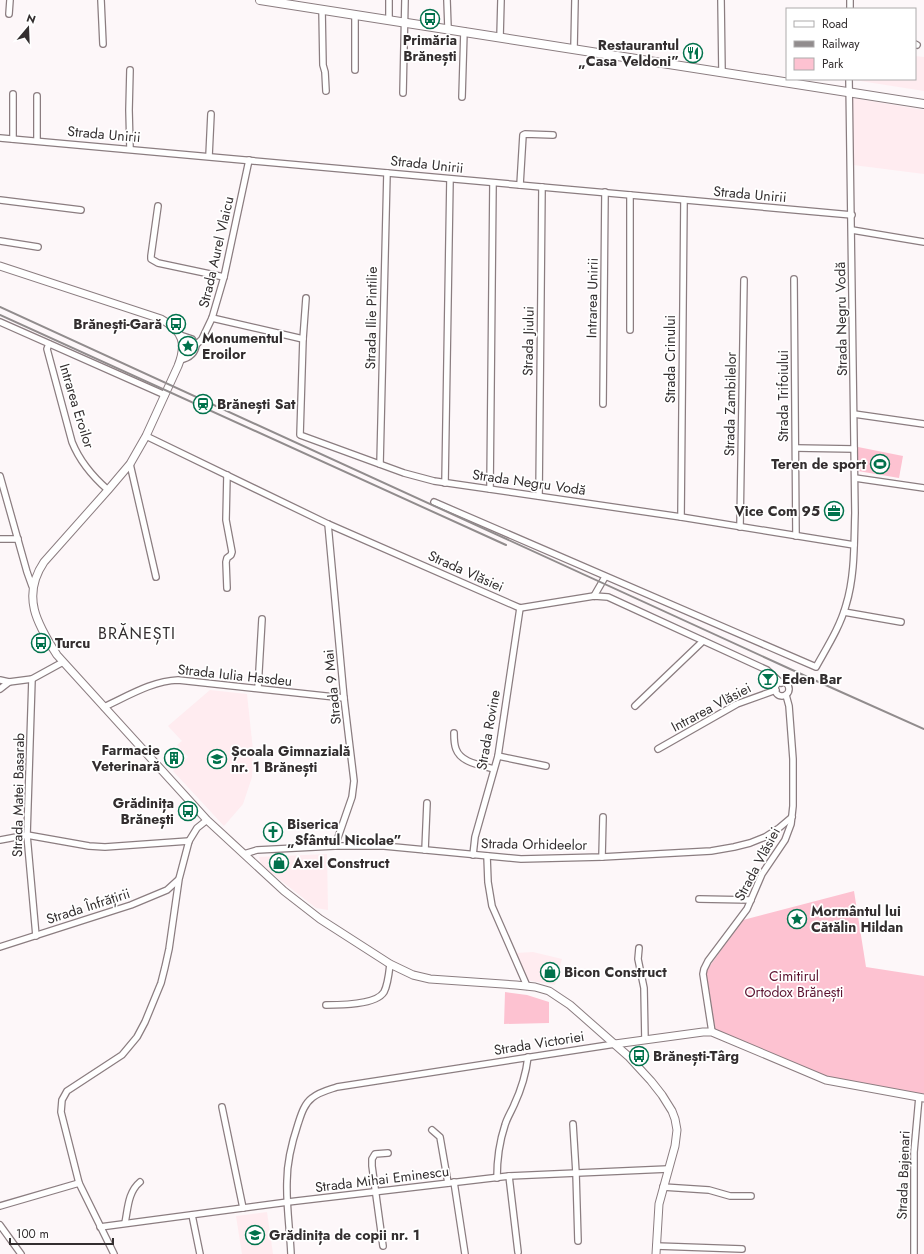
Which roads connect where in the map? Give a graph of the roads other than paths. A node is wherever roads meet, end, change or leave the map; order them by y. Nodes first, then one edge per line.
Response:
1 (10, 0) edge
2 (101, 0) edge
3 (260, 0) edge
4 (389, 0) edge
5 (405, 0) edge
6 (447, 0) edge
7 (501, 0) edge
8 (575, 0) edge
9 (722, 0) edge
10 (297, 3) edge
11 (322, 10) junction
12 (10, 14) dead end
13 (355, 15) junction
14 (389, 20) junction
15 (405, 22) junction
16 (448, 28) junction
17 (464, 31) junction
18 (500, 37) junction
19 (103, 44) dead end
20 (574, 48) junction
21 (130, 70) dead end
22 (355, 70) dead end
23 (722, 72) junction
24 (849, 80) edge
25 (326, 91) dead end
26 (849, 92) junction
27 (403, 93) dead end
28 (13, 94) dead end
29 (37, 96) dead end
30 (462, 97) dead end
31 (924, 104) edge
32 (211, 114) dead end
33 (553, 135) dead end
34 (0, 138) edge
35 (13, 139) junction
36 (37, 140) junction
37 (130, 149) junction
38 (209, 156) junction
39 (249, 160) junction
40 (387, 172) junction
41 (450, 179) junction
42 (493, 183) junction
43 (520, 185) junction
44 (542, 187) junction
45 (605, 192) junction
46 (630, 195) junction
47 (0, 200) edge
48 (684, 200) junction
49 (158, 206) dead end
50 (81, 210) dead end
51 (852, 215) junction
52 (852, 230) junction
53 (0, 241) edge
54 (924, 242) edge
55 (38, 247) dead end
56 (0, 266) edge
57 (224, 277) junction
58 (794, 279) dead end
59 (744, 280) dead end
60 (306, 298) dead end
61 (212, 318) junction
62 (0, 322) edge
63 (630, 330) dead end
64 (180, 335) junction
65 (303, 339) junction
66 (49, 344) junction
67 (196, 345) junction
68 (180, 360) junction
69 (165, 395) junction
70 (603, 404) dead end
71 (854, 414) junction
72 (924, 424) edge
73 (146, 436) junction
74 (796, 448) junction
75 (854, 448) junction
76 (130, 464) junction
77 (380, 464) junction
78 (227, 475) junction
79 (0, 476) edge
80 (855, 478) junction
81 (445, 483) junction
82 (490, 488) junction
83 (924, 488) edge
84 (108, 490) junction
85 (539, 496) junction
86 (434, 502) dead end
87 (681, 518) junction
88 (328, 524) junction
89 (740, 527) junction
90 (796, 536) junction
91 (0, 539) edge
92 (18, 539) junction
93 (854, 545) junction
94 (156, 577) dead end
95 (605, 577) junction
96 (32, 586) junction
97 (227, 588) dead end
98 (594, 596) junction
99 (520, 608) junction
100 (844, 612) junction
101 (262, 619) dead end
102 (901, 622) dead end
103 (703, 641) junction
104 (63, 662) junction
105 (32, 679) junction
106 (0, 680) edge
107 (9, 682) junction
108 (781, 683) junction
109 (258, 688) junction
110 (0, 689) edge
111 (776, 690) junction
112 (786, 695) junction
113 (344, 698) junction
114 (635, 706) dead end
115 (104, 707) junction
116 (454, 734) dead end
117 (658, 749) dead end
118 (498, 756) junction
119 (546, 766) dead end
120 (494, 769) junction
121 (427, 803) dead end
122 (603, 817) dead end
123 (792, 817) junction
124 (208, 820) junction
125 (27, 835) junction
126 (0, 840) edge
127 (189, 841) junction
128 (335, 846) junction
129 (425, 850) junction
130 (244, 854) junction
131 (473, 855) junction
132 (487, 856) junction
133 (602, 857) junction
134 (178, 879) junction
135 (699, 899) dead end
136 (751, 900) junction
137 (36, 936) junction
138 (0, 947) edge
139 (639, 948) dead end
140 (390, 964) junction
141 (527, 986) junction
142 (326, 1005) dead end
143 (712, 1032) junction
144 (645, 1040) junction
145 (615, 1044) junction
146 (528, 1057) junction
147 (921, 1098) edge
148 (222, 1107) dead end
149 (573, 1124) dead end
150 (432, 1130) dead end
151 (388, 1153) dead end
152 (668, 1169) junction
153 (576, 1173) junction
154 (509, 1176) junction
155 (497, 1178) junction
156 (140, 1182) dead end
157 (454, 1182) junction
158 (79, 1183) junction
159 (448, 1183) junction
160 (663, 1187) junction
161 (376, 1191) junction
162 (751, 1196) dead end
163 (288, 1202) junction
164 (0, 1206) edge
165 (243, 1208) junction
166 (192, 1215) junction
167 (125, 1223) junction
168 (0, 1225) edge
169 (100, 1227) junction
170 (578, 1241) dead end
171 (383, 1246) dead end
172 (656, 1246) junction
173 (742, 1249) dead end
174 (518, 1252) dead end
175 (21, 1254) edge
176 (114, 1254) edge
177 (200, 1254) edge
178 (291, 1254) edge
179 (465, 1254) edge
180 (656, 1254) edge
181 (914, 1254) edge

1 - 12 street
2 - 19 street
3 - 10 main road
4 - 14 street
5 - 15 street
6 - 16 street
7 - 18 street
8 - 20 street
9 - 23 street
10 - 11 main road
11 - 13 main road
11 - 25 street
13 - 14 main road
13 - 22 street
14 - 15 main road
15 - 16 main road
15 - 27 street
16 - 17 main road
17 - 18 main road
17 - 30 street
18 - 20 main road
20 - 23 main road
21 - 37 street
23 - 26 main road
24 - 26 street, Strada Negru Vodă
26 - 31 main road
26 - 51 street, Strada Negru Vodă
28 - 35 street
29 - 36 street
32 - 38 street
33 - 43 street
34 - 35 street, Strada Unirii
35 - 36 street, Strada Unirii
36 - 37 street, Strada Unirii
37 - 38 street, Strada Unirii
38 - 39 street, Strada Unirii
39 - 40 street, Strada Unirii
39 - 57 street, Strada Aurel Vlaicu
40 - 41 street, Strada Unirii
40 - 77 street, Strada Ilie Pintilie
41 - 42 street, Strada Unirii
41 - 81 street
42 - 43 street, Strada Unirii
42 - 82 street
43 - 44 street, Strada Unirii
44 - 45 street, Strada Unirii
44 - 85 street, Strada Jiului
45 - 46 street, Strada Unirii
45 - 70 street, Intrarea Unirii
46 - 48 street, Strada Unirii
46 - 63 street
47 - 50 street
48 - 51 street, Strada Unirii
48 - 87 street, Strada Crinului
49 - 57 street
51 - 52 street, Strada Negru Vodă
52 - 54 street
52 - 71 street, Strada Negru Vodă
53 - 55 street
56 - 64 main road
57 - 61 street, Strada Aurel Vlaicu
58 - 74 street, Strada Trifoiului
59 - 89 street, Strada Zambilelor
60 - 65 street, Strada Negru Vodă
61 - 65 street
61 - 67 street, Strada Aurel Vlaicu
62 - 66 street
64 - 67 street
64 - 68 main road
65 - 77 street, Strada Negru Vodă
66 - 69 street
66 - 84 street, Intrarea Eroilor
67 - 68 street, Strada Aurel Vlaicu
68 - 69 main road
69 - 73 main road
71 - 72 street
71 - 75 street, Strada Negru Vodă
73 - 76 main road
73 - 78 street, Strada Vlăsiei
74 - 75 street
74 - 90 street, Strada Trifoiului
75 - 80 street, Strada Negru Vodă
76 - 84 main road
76 - 94 street
77 - 81 street, Strada Negru Vodă
78 - 88 street, Strada Vlăsiei
78 - 97 street
79 - 92 street
80 - 83 street
80 - 93 street, Strada Negru Vodă
81 - 82 street, Strada Negru Vodă
82 - 85 street, Strada Negru Vodă
84 - 96 main road
85 - 87 street, Strada Negru Vodă
86 - 95 street
87 - 89 street, Strada Negru Vodă
88 - 99 street, Strada Vlăsiei
88 - 113 street, Strada 9 Mai
89 - 90 street, Strada Negru Vodă
90 - 93 street, Strada Negru Vodă
91 - 92 street
92 - 96 street
93 - 100 street, Strada Negru Vodă
95 - 98 street
95 - 100 street, Strada Negru Vodă
96 - 104 main road
98 - 99 street
98 - 103 street
99 - 118 street, Strada Rovine
100 - 102 street
101 - 109 street
103 - 108 street
103 - 114 street
104 - 105 street
104 - 115 main road
105 - 107 street
105 - 125 street, Strada Matei Basarab
106 - 107 street
107 - 110 street
108 - 111 street
108 - 112 street
109 - 113 street, Strada Iulia Hasdeu
109 - 115 street, Strada Iulia Hasdeu
111 - 112 street
111 - 117 street, Intrarea Vlăsiei
112 - 123 street, Strada Vlăsiei
113 - 128 street, Strada 9 Mai
115 - 124 main road
116 - 120 street
118 - 119 street
118 - 120 street, Strada Rovine
120 - 131 street, Strada Rovine
121 - 129 street
122 - 133 street
123 - 133 street, Strada Orhideelor
123 - 136 street, Strada Vlăsiei
124 - 127 street
124 - 130 main road
125 - 126 street
125 - 127 street
125 - 137 street, Strada Matei Basarab
127 - 134 street
128 - 129 street, Strada Orhideelor
128 - 130 street, Strada Orhideelor
129 - 131 street, Strada Orhideelor
130 - 140 main road
131 - 132 street, Strada Orhideelor
132 - 133 street, Strada Orhideelor
132 - 141 street
134 - 137 street, Strada Înfrățirii
134 - 158 street
135 - 136 street
136 - 143 street, Strada Vlăsiei
137 - 138 street, Strada Înfrățirii
139 - 144 street
140 - 141 main road
140 - 142 street
141 - 145 main road
143 - 144 main road, Strada Victoriei
143 - 147 main road, Strada Victoriei
144 - 145 main road, Strada Victoriei
145 - 146 street, Strada Victoriei
145 - 152 main road
146 - 155 street
146 - 163 street, Strada Victoriei
147 - 181 street, Strada Bajenari
148 - 165 street
149 - 153 street
150 - 159 street
151 - 161 street
152 - 153 street, Strada Mihai Eminescu
152 - 160 main road
153 - 154 street, Strada Mihai Eminescu
153 - 170 street
154 - 155 street, Strada Mihai Eminescu
154 - 174 street
155 - 157 street, Strada Mihai Eminescu
156 - 167 street
157 - 159 street, Strada Mihai Eminescu
157 - 179 street
158 - 164 street
158 - 169 street
159 - 161 street, Strada Mihai Eminescu
160 - 162 street
160 - 172 main road
161 - 163 street, Strada Mihai Eminescu
161 - 171 street
163 - 165 street, Strada Mihai Eminescu
163 - 178 street, Strada Victoriei
165 - 166 street, Strada Mihai Eminescu
166 - 167 street, Strada Mihai Eminescu
166 - 177 street
167 - 169 street, Strada Mihai Eminescu
168 - 175 street
169 - 176 street
172 - 173 street
172 - 180 main road

